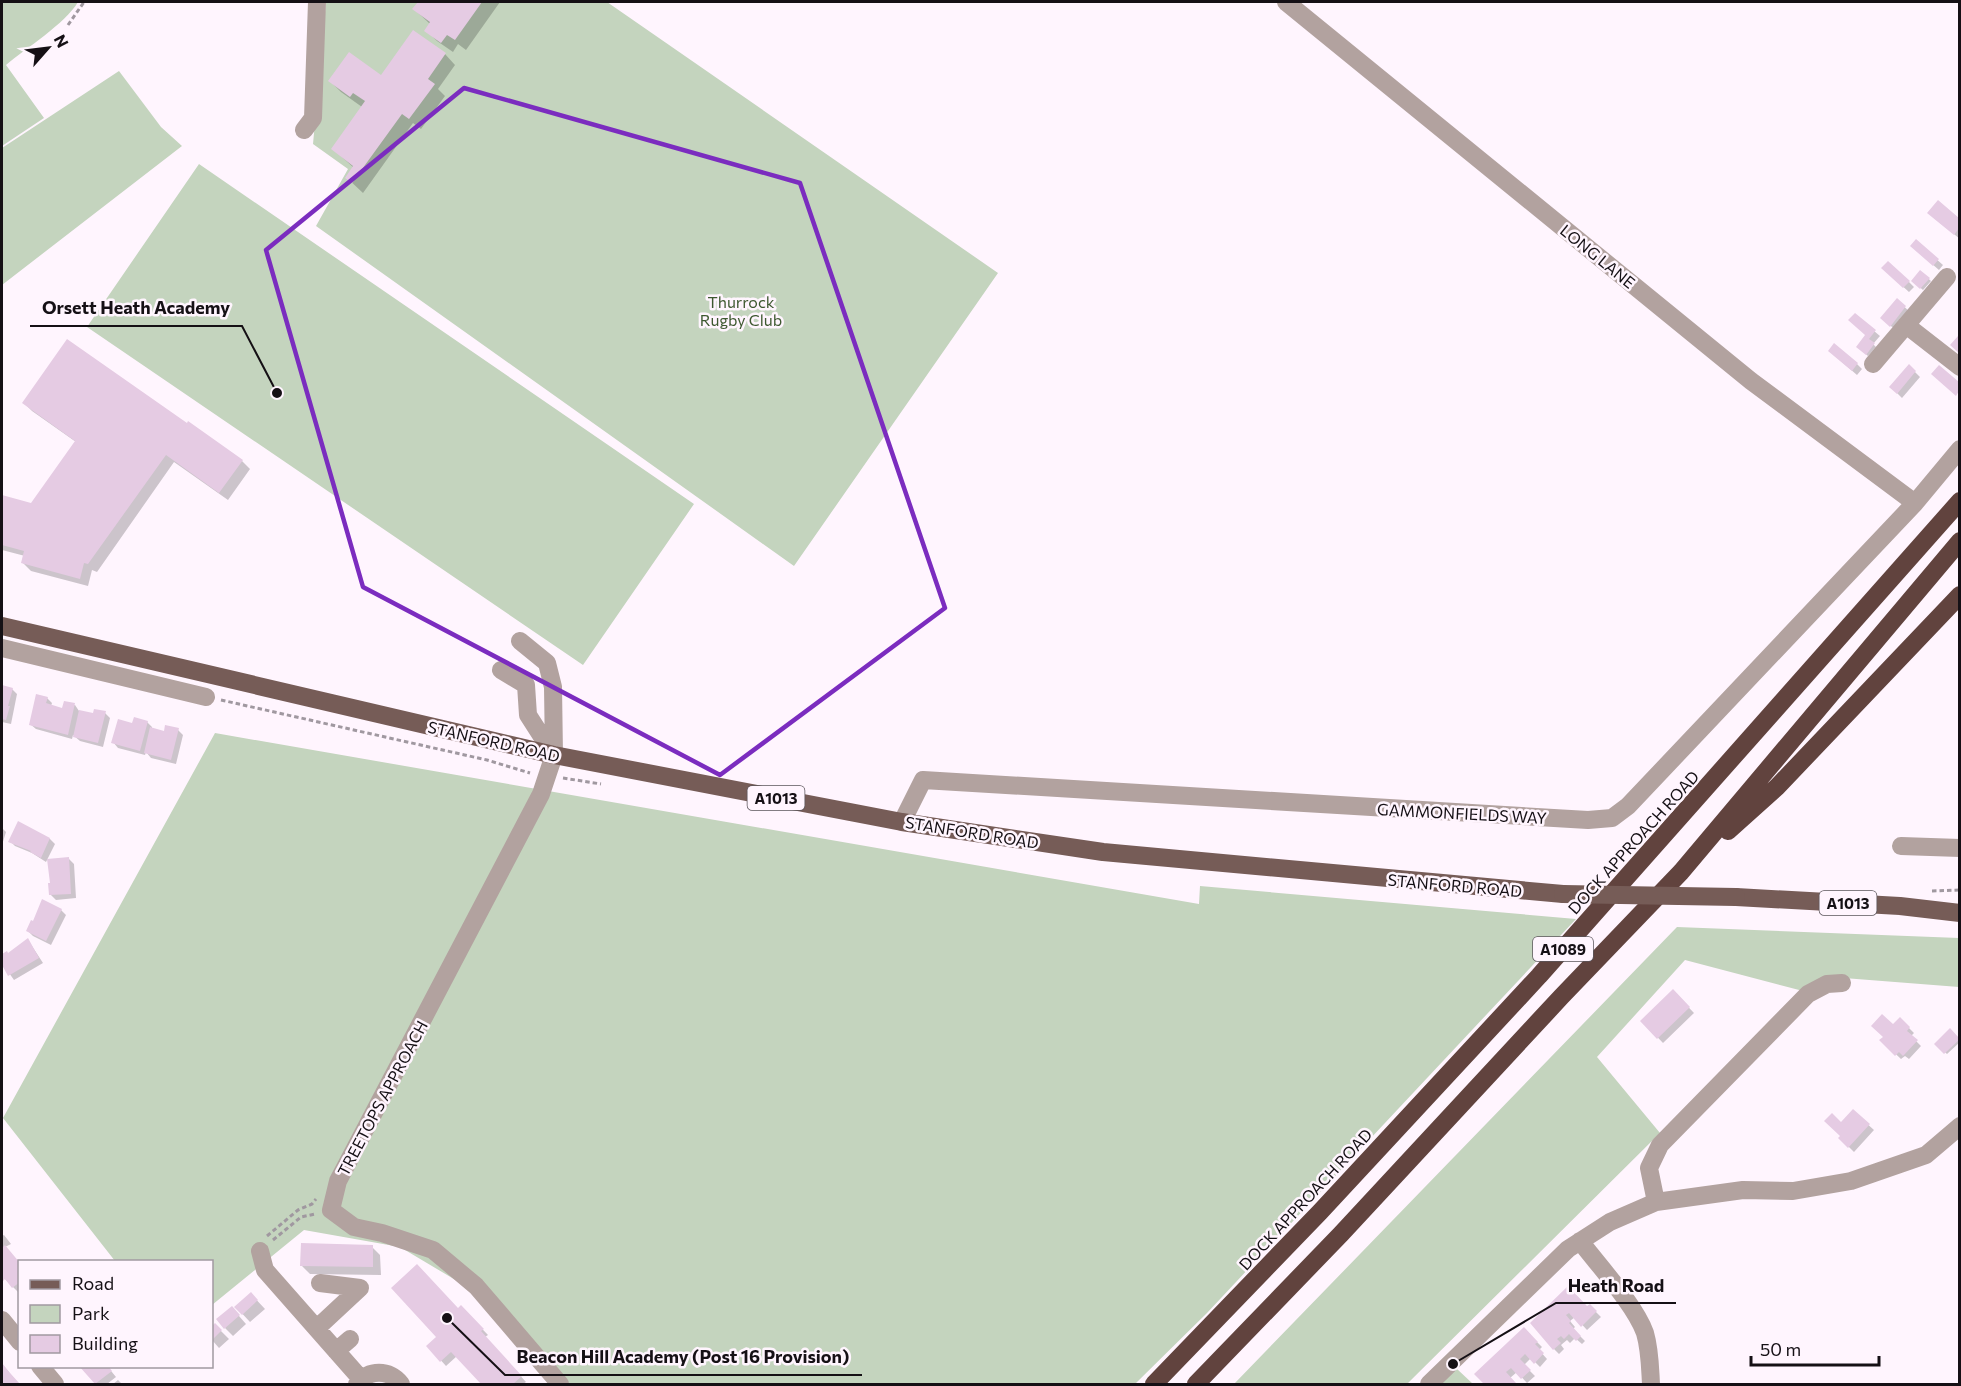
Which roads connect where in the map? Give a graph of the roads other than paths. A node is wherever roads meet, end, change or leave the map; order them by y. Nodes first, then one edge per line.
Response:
1 (316, 2) edge
2 (1286, 2) edge
3 (304, 130) dead end
4 (1947, 277) dead end
5 (1906, 325) junction
6 (1873, 364) dead end
7 (1959, 367) edge
8 (1959, 449) edge
9 (1959, 501) edge
10 (1915, 503) junction
11 (1959, 541) edge
12 (1959, 595) edge
13 (2, 626) edge
14 (520, 641) dead end
15 (2, 648) edge
16 (548, 663) junction
17 (501, 670) dead end
18 (526, 685) junction
19 (206, 697) road end
20 (554, 755) junction
21 (902, 822) junction
22 (1901, 846) dead end
23 (1959, 848) edge
24 (1681, 872) junction
25 (1959, 913) edge
26 (1842, 983) dead end
27 (1959, 1126) edge
28 (1656, 1202) junction
29 (1580, 1241) junction
30 (260, 1251) road end
31 (320, 1284) dead end
32 (2, 1320) edge
33 (317, 1328) junction
34 (18, 1340) edge
35 (42, 1368) edge
36 (359, 1382) edge
37 (55, 1384) edge
38 (401, 1384) edge
39 (560, 1384) edge
40 (1154, 1384) edge
41 (1196, 1384) edge
42 (1429, 1384) edge
43 (1651, 1384) edge

1 - 3 street
2 - 10 street, LONG LANE
4 - 5 street
5 - 6 street
5 - 7 street
8 - 10 street
9 - 40 highway, DOCK APPROACH ROAD / A1089
10 - 21 street, GAMMONFIELDS WAY
11 - 24 highway
12 - 24 highway
13 - 20 main road, STANFORD ROAD / A1013
14 - 16 street
15 - 19 street
16 - 18 street
16 - 20 street, TREETOPS APPROACH
17 - 18 street
18 - 20 street
20 - 21 main road, STANFORD ROAD / A1013
20 - 39 street, TREETOPS APPROACH
21 - 25 main road, STANFORD ROAD / A1013, bridge
22 - 23 street
24 - 41 highway, A1089
26 - 28 street
27 - 28 street
28 - 29 street
29 - 42 street
29 - 43 street
30 - 33 street
31 - 33 street
32 - 34 street
33 - 36 street
35 - 37 street
36 - 38 street

